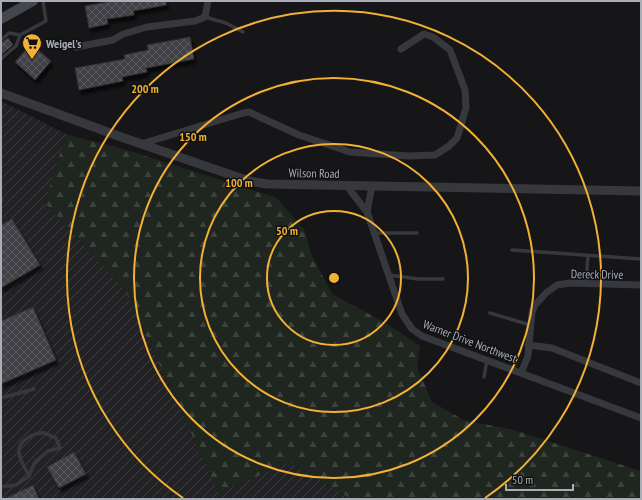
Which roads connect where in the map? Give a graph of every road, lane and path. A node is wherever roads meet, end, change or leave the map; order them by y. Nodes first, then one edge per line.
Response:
1 (33, 1) edge
2 (43, 1) edge
3 (208, 1) edge
4 (205, 17) junction
5 (1, 19) edge
6 (243, 32) dead end
7 (20, 35) junction
8 (1, 40) edge
9 (76, 46) dead end
10 (402, 49) dead end
11 (1, 60) edge
12 (1, 93) edge
13 (141, 144) junction
14 (346, 185) junction
15 (372, 186) junction
16 (641, 191) edge
17 (367, 212) junction
18 (374, 233) junction
19 (417, 233) dead end
20 (512, 250) dead end
21 (588, 255) junction
22 (641, 259) edge
23 (389, 275) junction
24 (443, 279) dead end
25 (586, 284) junction
26 (641, 286) edge
27 (490, 314) dead end
28 (530, 325) junction
29 (528, 345) junction
30 (487, 360) junction
31 (521, 373) junction
32 (484, 377) dead end
33 (641, 383) edge
34 (34, 389) dead end
35 (1, 398) edge
36 (641, 418) edge
37 (29, 476) junction
38 (1, 487) edge

1 - 5 main road
2 - 7 lane
3 - 4 street
4 - 6 lane
4 - 9 street
7 - 8 lane
7 - 11 lane
10 - 13 street
12 - 13 street, Wilson Road
13 - 14 street, Wilson Road
14 - 15 street, Wilson Road
14 - 17 street
15 - 16 street, Wilson Road
15 - 17 street, Warner Drive Northwest
17 - 18 street, Warner Drive Northwest
18 - 19 lane
18 - 23 street, Warner Drive Northwest
20 - 21 lane
21 - 22 lane
21 - 25 lane
23 - 24 lane
23 - 30 street, Warner Drive Northwest
25 - 26 street, Dereck Drive
25 - 28 street, Dereck Drive
27 - 28 lane
28 - 29 street, Dereck Drive
29 - 31 street, Dereck Drive
29 - 33 street, Warner Drive Northwest
30 - 31 street, Warner Drive Northwest
30 - 32 lane
31 - 36 street, Warner Drive Northwest
34 - 35 lane
37 - 37 lane
37 - 38 lane

